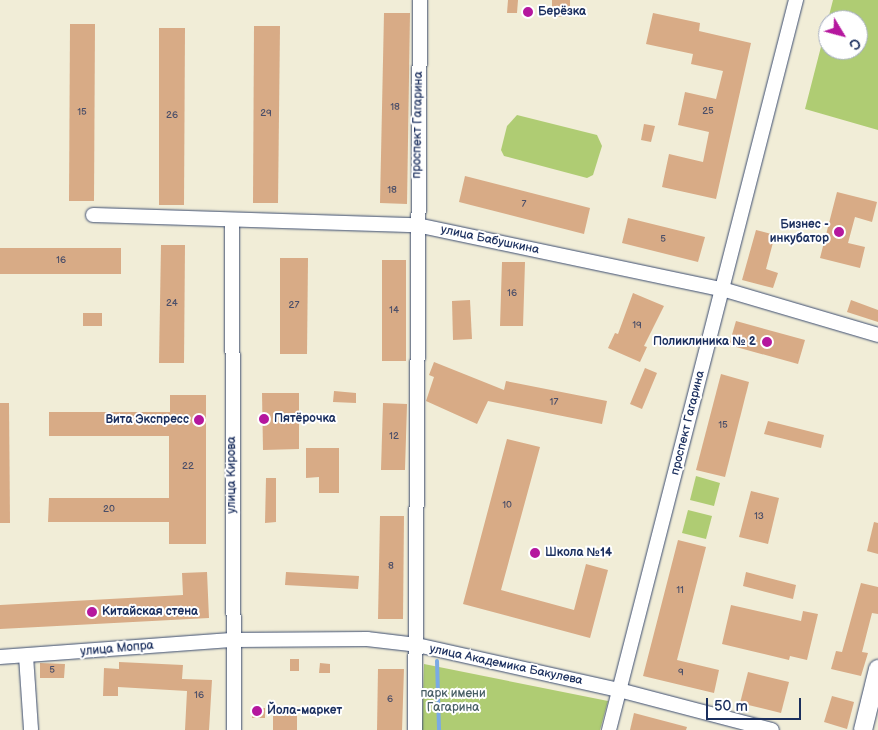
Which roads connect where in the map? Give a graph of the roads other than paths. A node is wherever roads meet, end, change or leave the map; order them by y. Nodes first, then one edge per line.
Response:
1 (420, 0) edge
2 (796, 0) edge
3 (93, 215) dead end
4 (232, 220) junction
5 (417, 225) junction
6 (722, 289) junction
7 (878, 335) edge
8 (234, 640) junction
9 (417, 646) junction
10 (26, 656) junction
11 (0, 657) edge
12 (878, 669) edge
13 (619, 690) junction
14 (31, 730) edge
15 (234, 730) edge
16 (414, 730) edge
17 (609, 730) edge
18 (772, 730) edge
19 (863, 730) edge

1 - 5 street, проспект Гагарина
2 - 6 street, проспект Гагарина
3 - 4 street, улица Бабушкина
4 - 5 street, улица Бабушкина
4 - 8 street, улица Кирова
5 - 6 street, улица Бабушкина
5 - 9 street, проспект Гагарина
6 - 7 street, улица Бабушкина
6 - 13 street, проспект Гагарина
8 - 9 street, улица Академика Бакулева
8 - 10 street, улица Мопра
8 - 15 street, улица Кирова
9 - 13 street, улица Академика Бакулева
9 - 16 street, проспект Гагарина
10 - 11 street, улица Мопра
10 - 14 street
12 - 19 street
13 - 17 street, проспект Гагарина
13 - 18 street, улица Академика Бакулева

